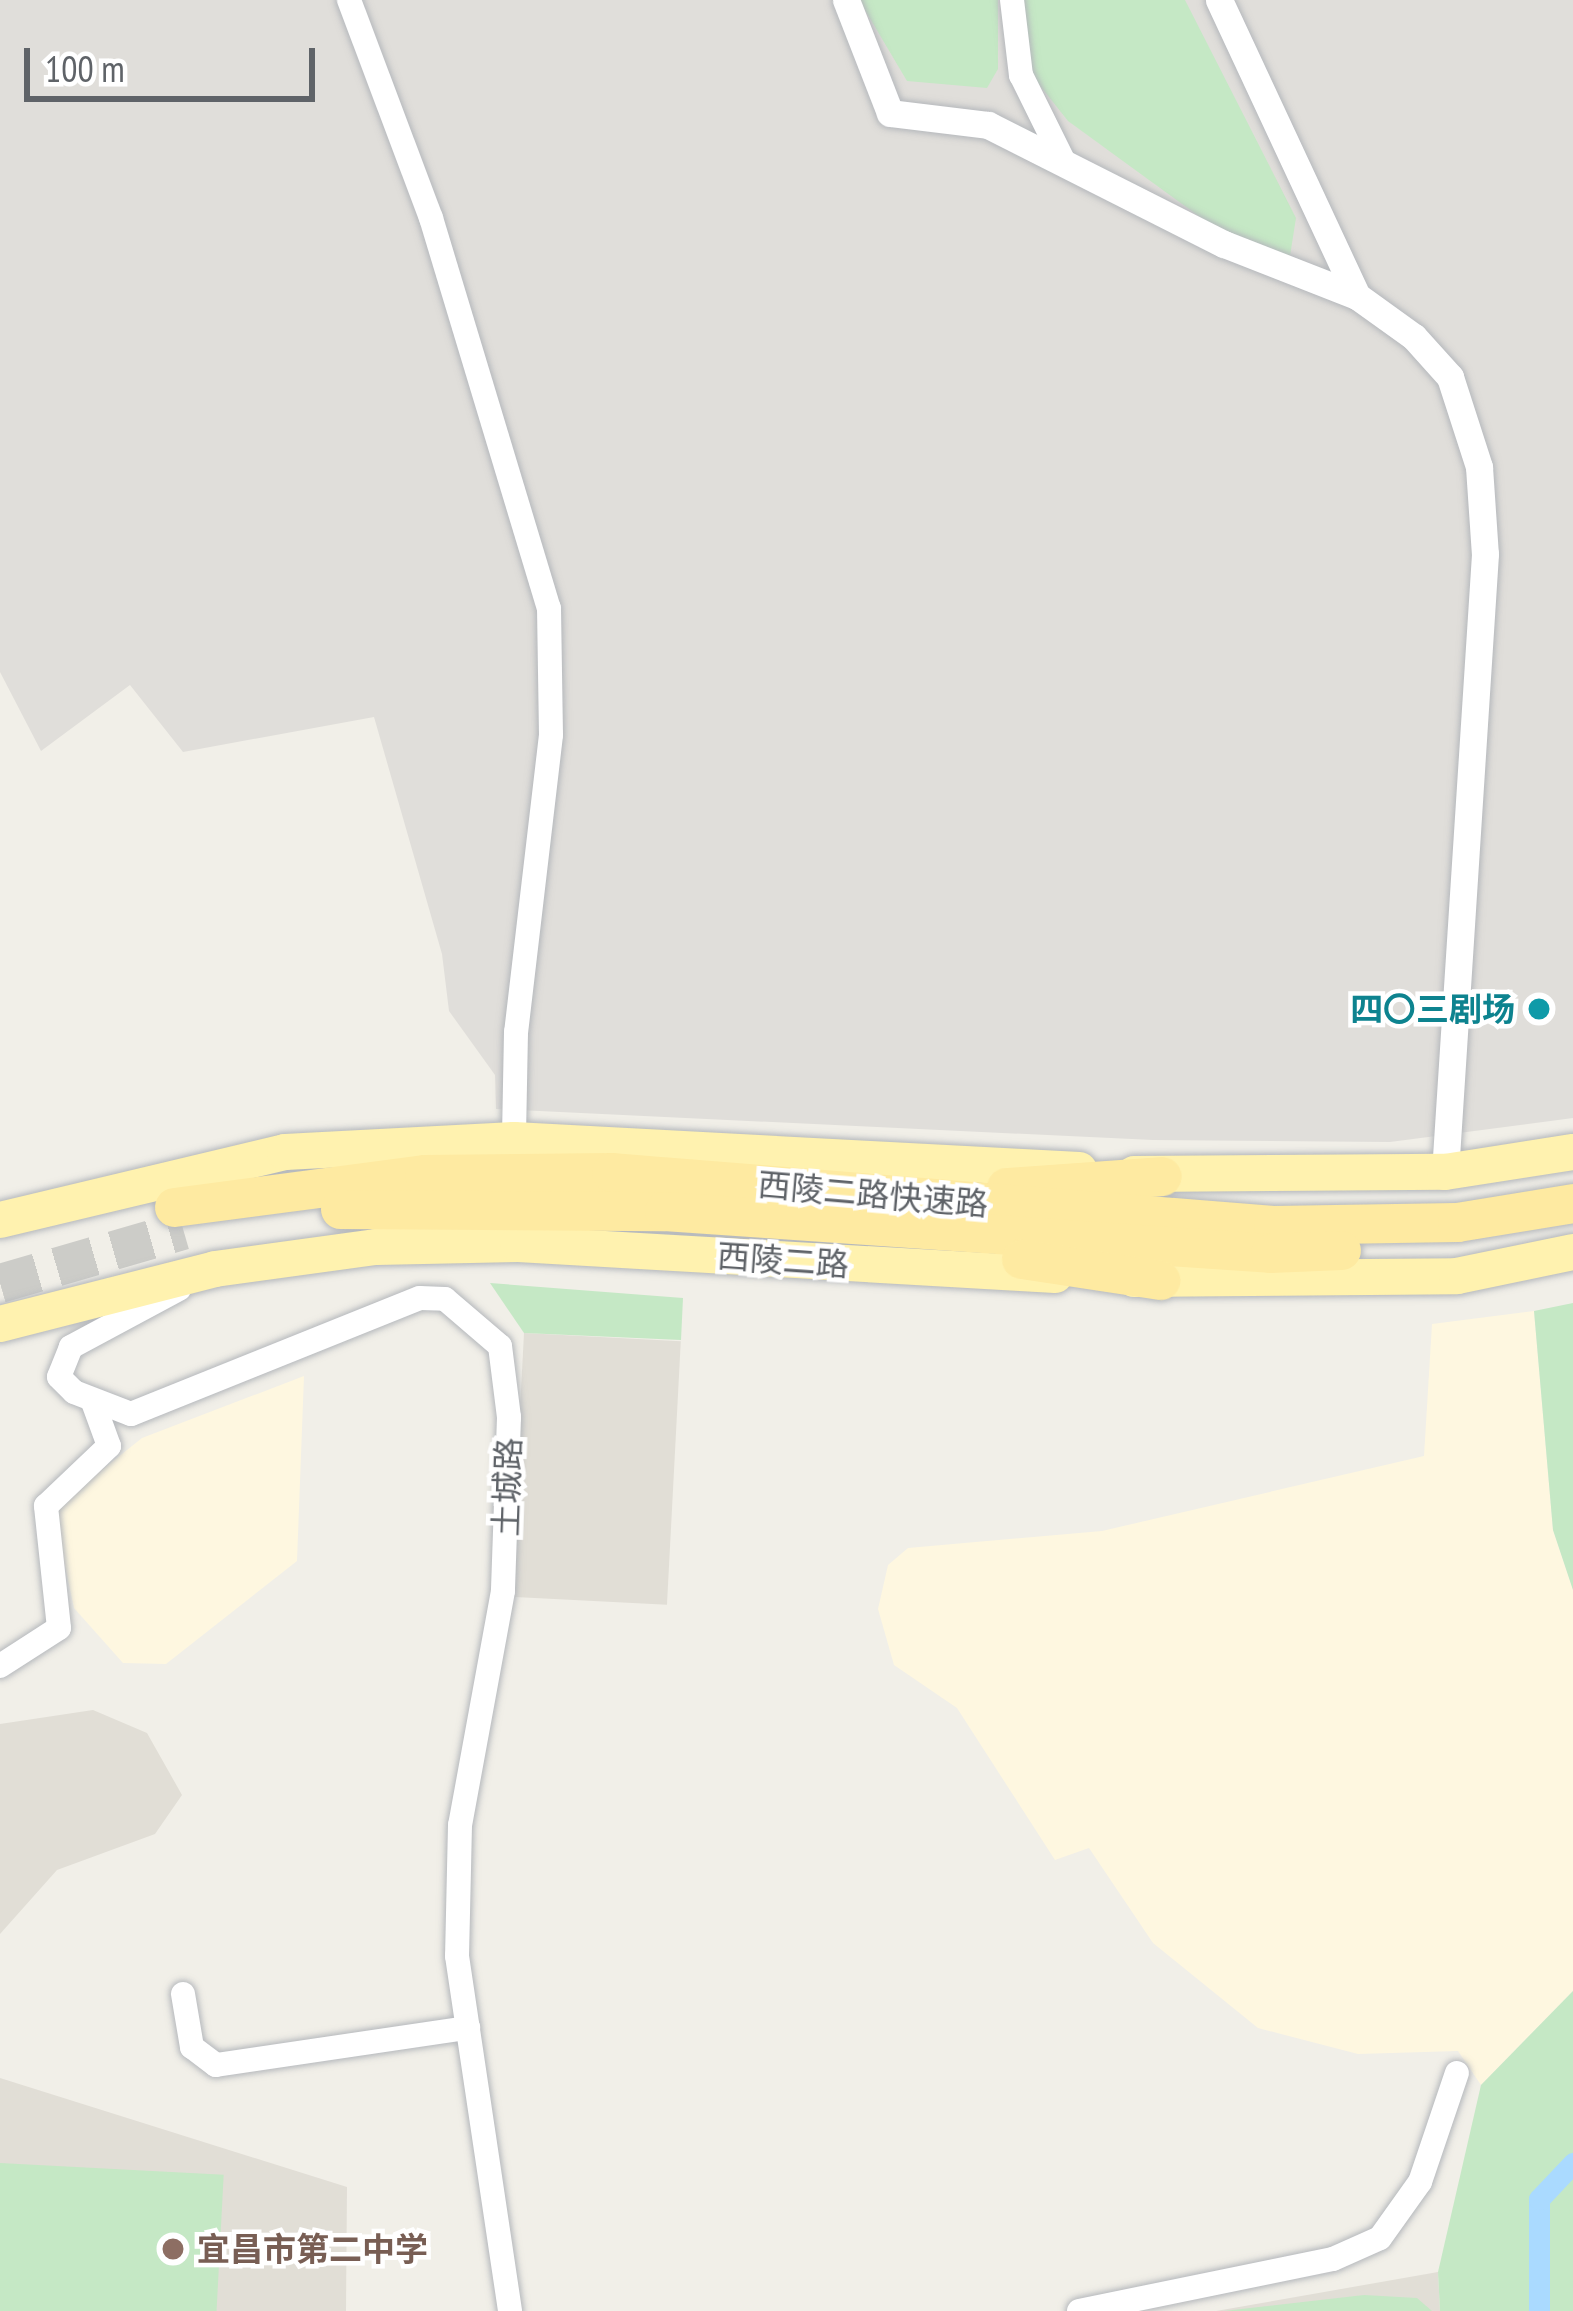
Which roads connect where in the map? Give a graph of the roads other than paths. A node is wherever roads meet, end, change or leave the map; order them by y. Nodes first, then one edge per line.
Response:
1 (349, 0) edge
2 (846, 0) edge
3 (1012, 0) edge
4 (1219, 0) edge
5 (1062, 158) junction
6 (1357, 296) junction
7 (514, 1141) junction
8 (1573, 1152) edge
9 (1445, 1172) junction
10 (1162, 1177) junction
11 (843, 1190) junction
12 (1573, 1203) edge
13 (664, 1211) junction
14 (0, 1220) edge
15 (1072, 1226) junction
16 (1573, 1227) edge
17 (1573, 1252) edge
18 (215, 1269) junction
19 (1160, 1280) junction
20 (0, 1324) edge
21 (93, 1402) junction
22 (0, 1666) edge
23 (182, 1994) dead end
24 (468, 2027) junction
25 (1457, 2073) dead end
26 (510, 2311) edge
27 (1079, 2311) edge

1 - 7 street
2 - 5 street
3 - 5 street
4 - 6 street
5 - 6 street
6 - 9 street
7 - 10 main road
7 - 14 main road
8 - 9 main road
9 - 10 main road
10 - 11 highway
11 - 13 highway, 西陵二路快速路
11 - 15 highway, 西陵二路快速路
12 - 15 highway, 西陵二路快速路
13 - 15 highway, 西陵二路快速路
13 - 19 highway
15 - 16 highway, 西陵二路快速路
17 - 19 main road, 西陵二路
18 - 19 main road, 西陵二路
18 - 20 main road, 西陵二路
18 - 21 street
21 - 22 street
21 - 24 street, 土城路
23 - 24 street
24 - 26 street, 土城路
25 - 27 street

